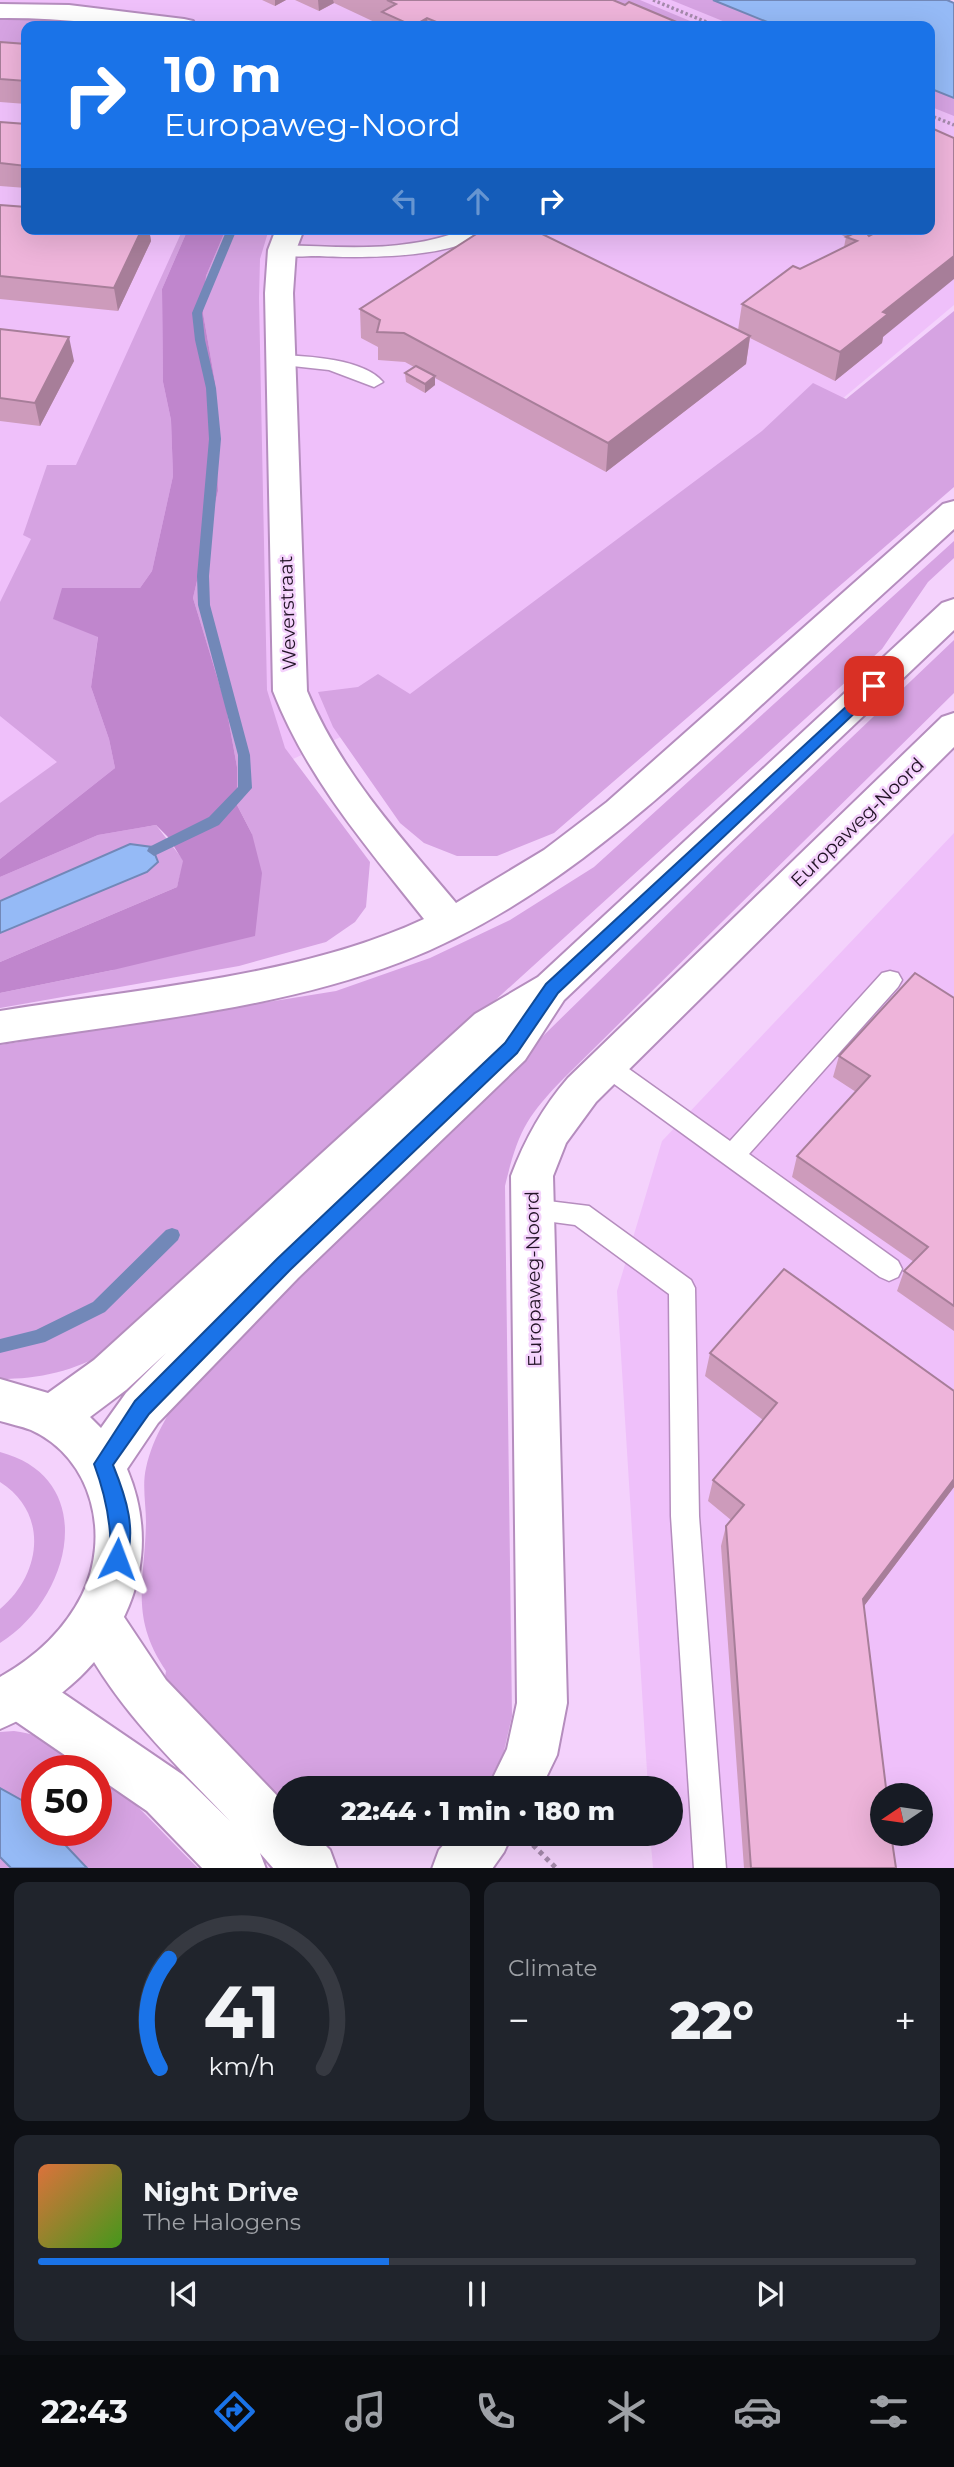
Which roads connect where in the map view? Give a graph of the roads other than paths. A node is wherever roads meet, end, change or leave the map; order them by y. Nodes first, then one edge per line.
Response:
1 (0, 11) edge
2 (144, 21) edge
3 (465, 235) edge
4 (286, 239) edge
5 (280, 360) junction
6 (374, 382) dead end
7 (954, 510) edge
8 (954, 611) edge
9 (954, 726) edge
10 (451, 924) junction
11 (890, 980) dead end
12 (552, 988) junction
13 (0, 1027) edge
14 (607, 1066) junction
15 (731, 1157) junction
16 (532, 1210) junction
17 (889, 1269) dead end
18 (0, 1401) edge
19 (49, 1414) junction
20 (103, 1464) junction
21 (97, 1619) junction
22 (10, 1699) edge
23 (520, 1776) edge
24 (490, 1846) edge
25 (240, 1868) edge
26 (311, 1868) edge
27 (458, 1868) edge
28 (710, 1868) edge

1 - 2 street
3 - 4 lane, Weverstraat
4 - 5 street, Weverstraat
5 - 6 lane
5 - 10 street, Weverstraat
7 - 10 street
8 - 12 street
9 - 14 street, Europaweg-Noord
10 - 13 street
11 - 15 lane
12 - 19 street
12 - 20 street
14 - 15 lane
14 - 16 street, Europaweg-Noord
15 - 17 lane
16 - 23 street, Europaweg-Noord
16 - 28 lane
18 - 19 street
19 - 20 street
20 - 21 street
21 - 22 street
21 - 26 street
22 - 25 street
24 - 27 street

